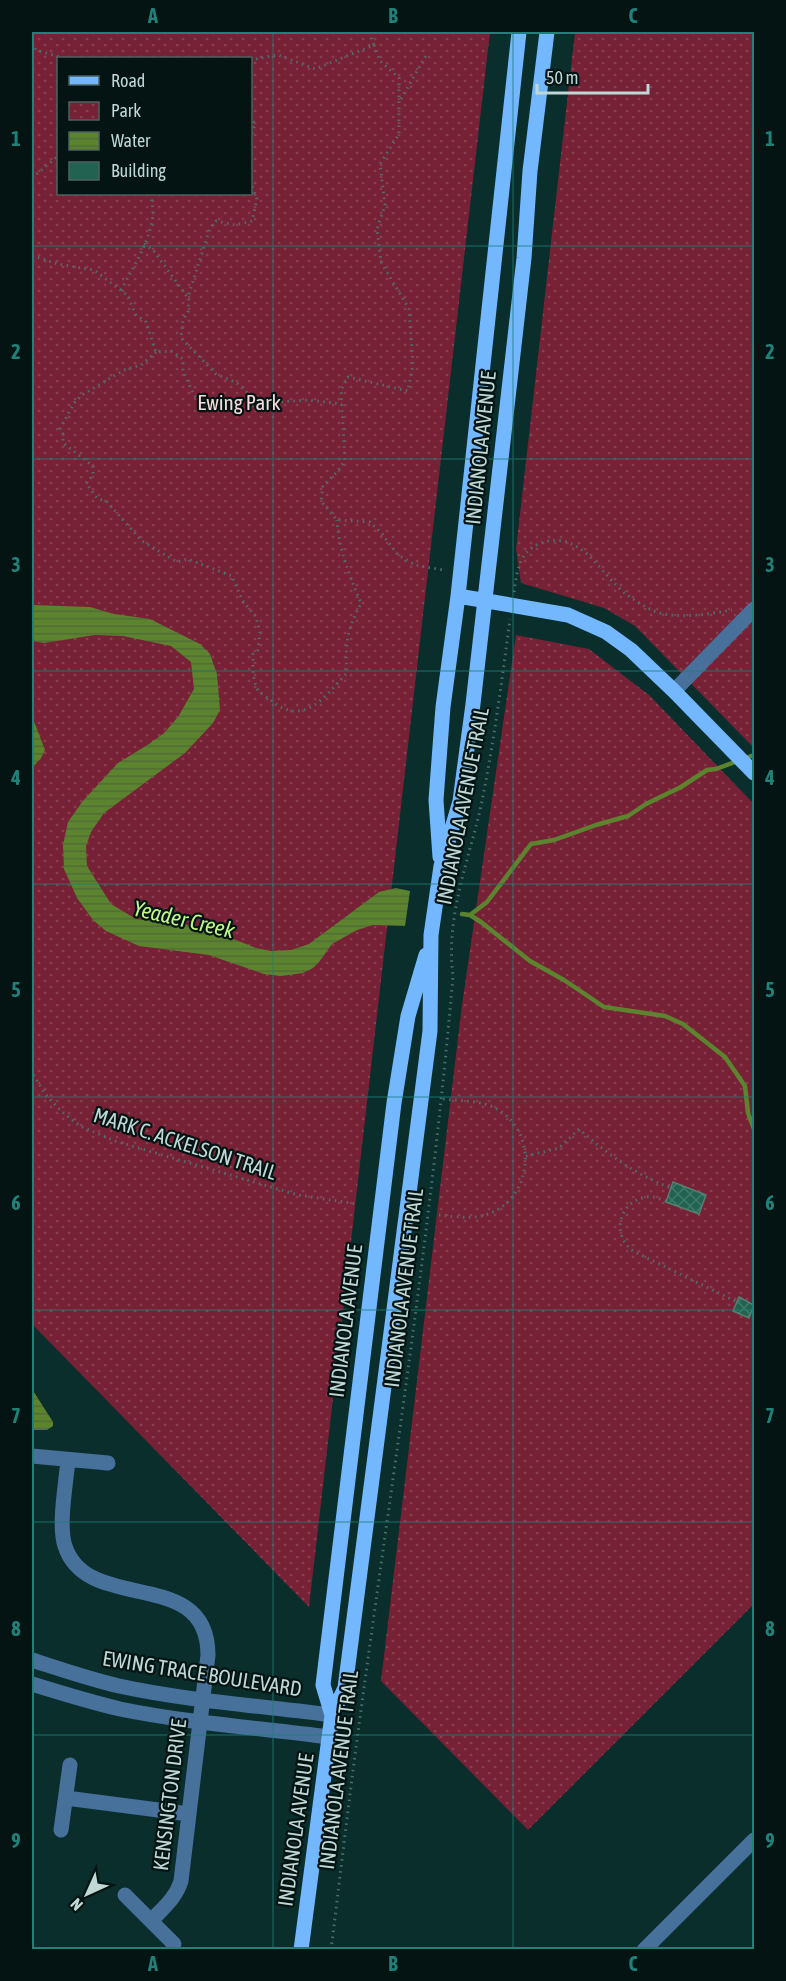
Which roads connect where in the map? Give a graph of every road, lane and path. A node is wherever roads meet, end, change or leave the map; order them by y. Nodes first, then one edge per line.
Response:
1 (369, 32) edge
2 (519, 32) edge
3 (547, 32) edge
4 (32, 44) edge
5 (374, 45) junction
6 (427, 54) dead end
7 (60, 57) edge
8 (252, 60) edge
9 (400, 101) junction
10 (57, 157) edge
11 (32, 178) edge
12 (252, 186) edge
13 (151, 195) edge
14 (144, 244) junction
15 (32, 258) edge
16 (121, 290) junction
17 (189, 299) junction
18 (156, 352) junction
19 (263, 403) junction
20 (342, 404) junction
21 (337, 519) junction
22 (443, 570) dead end
23 (514, 589) dead end
24 (458, 596) junction
25 (485, 600) junction
26 (734, 609) dead end
27 (754, 609) edge
28 (509, 632) dead end
29 (674, 691) junction
30 (754, 773) edge
31 (441, 866) junction
32 (431, 935) junction
33 (32, 1069) edge
34 (442, 1099) junction
35 (526, 1155) junction
36 (671, 1188) dead end
37 (666, 1200) dead end
38 (357, 1204) dead end
39 (439, 1215) dead end
40 (737, 1302) dead end
41 (32, 1456) edge
42 (68, 1460) junction
43 (108, 1463) dead end
44 (32, 1660) edge
45 (32, 1684) edge
46 (203, 1699) junction
47 (332, 1715) junction
48 (200, 1721) junction
49 (329, 1737) junction
50 (70, 1765) dead end
51 (66, 1798) junction
52 (189, 1814) junction
53 (61, 1830) dead end
54 (754, 1840) edge
55 (124, 1895) dead end
56 (151, 1921) junction
57 (174, 1944) dead end
58 (301, 1950) edge
59 (331, 1950) edge
60 (644, 1950) edge

1 - 5 path
2 - 24 main road, INDIANOLA AVENUE
3 - 25 main road, INDIANOLA AVENUE
4 - 7 path
5 - 8 path
5 - 9 path
6 - 9 path
9 - 20 path
10 - 11 path
12 - 17 path
13 - 14 path
14 - 16 path
14 - 17 path
15 - 16 path
16 - 18 path
17 - 19 path
18 - 19 path
18 - 21 path
19 - 20 path
20 - 21 path
21 - 22 path
23 - 26 path
24 - 25 main road
24 - 31 main road, INDIANOLA AVENUE
25 - 29 main road
25 - 31 main road, INDIANOLA AVENUE
27 - 29 street
28 - 34 path, INDIANOLA AVENUE TRAIL
29 - 30 main road
31 - 32 main road, INDIANOLA AVENUE
32 - 47 main road, INDIANOLA AVENUE
32 - 47 main road, INDIANOLA AVENUE
33 - 38 path, MARK C. ACKELSON TRAIL
34 - 35 path
34 - 59 path, INDIANOLA AVENUE TRAIL
35 - 36 path
35 - 39 path
37 - 40 path
41 - 42 street
42 - 43 street
42 - 46 street, KENSINGTON DRIVE
44 - 46 street, EWING TRACE BOULEVARD
45 - 48 street, EWING TRACE BOULEVARD
46 - 47 street, EWING TRACE BOULEVARD
46 - 48 street, KENSINGTON DRIVE
47 - 49 main road, INDIANOLA AVENUE
48 - 49 street, EWING TRACE BOULEVARD
48 - 52 street, KENSINGTON DRIVE
49 - 58 main road, INDIANOLA AVENUE
50 - 51 street
51 - 52 street
51 - 53 street
52 - 56 street, KENSINGTON DRIVE
54 - 60 street
55 - 56 street
56 - 57 street

